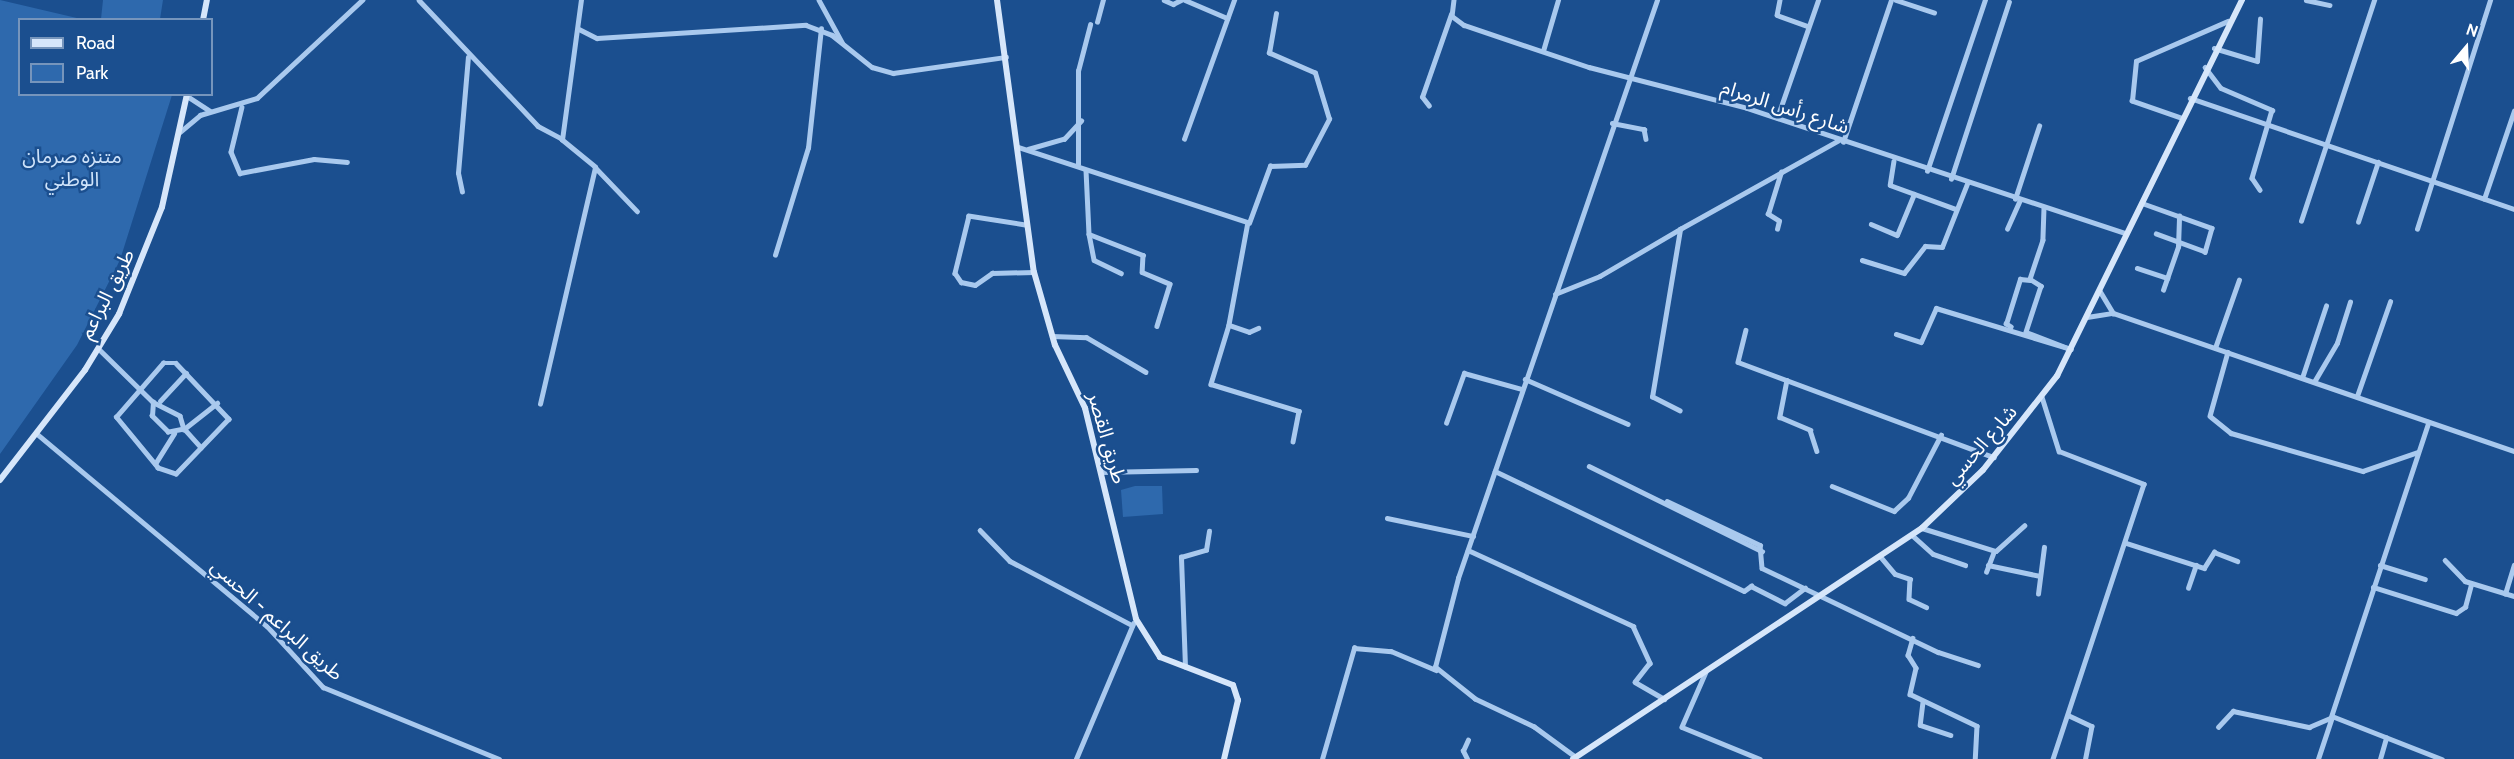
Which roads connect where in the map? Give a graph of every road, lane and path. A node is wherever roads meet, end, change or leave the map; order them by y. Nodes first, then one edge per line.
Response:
1 (207, 0) edge
2 (362, 0) edge
3 (419, 0) edge
4 (581, 0) edge
5 (819, 0) edge
6 (997, 0) edge
7 (1103, 0) edge
8 (1164, 0) edge
9 (1183, 0) edge
10 (1234, 0) edge
11 (1454, 0) edge
12 (1558, 0) edge
13 (1657, 0) edge
14 (1780, 0) edge
15 (1818, 0) edge
16 (1891, 0) edge
17 (1896, 0) edge
18 (1985, 0) edge
19 (2242, 0) edge
20 (2306, 0) edge
21 (2374, 0) edge
22 (2490, 0) edge
23 (2009, 2) dead end
24 (2329, 5) dead end
25 (1451, 12) junction
26 (1934, 12) dead end
27 (1276, 14) dead end
28 (203, 18) edge
29 (1227, 18) junction
30 (2260, 19) dead end
31 (2228, 21) junction
32 (1096, 22) dead end
33 (1090, 25) dead end
34 (1808, 26) junction
35 (579, 29) junction
36 (821, 29) junction
37 (842, 42) junction
38 (2214, 48) junction
39 (1542, 51) junction
40 (468, 57) junction
41 (1006, 57) junction
42 (2205, 67) junction
43 (1628, 77) junction
44 (187, 96) edge
45 (188, 96) edge
46 (2190, 98) junction
47 (1429, 106) dead end
48 (242, 107) junction
49 (210, 111) junction
50 (2514, 111) edge
51 (1777, 118) junction
52 (2181, 118) junction
53 (1081, 121) junction
54 (1612, 123) junction
55 (2271, 125) junction
56 (2039, 126) dead end
57 (180, 132) junction
58 (1184, 139) dead end
59 (1646, 139) dead end
60 (562, 140) junction
61 (1841, 141) junction
62 (2324, 144) junction
63 (1018, 147) junction
64 (1028, 149) junction
65 (1894, 161) junction
66 (346, 162) dead end
67 (2378, 162) junction
68 (1078, 164) junction
69 (595, 167) junction
70 (1086, 170) junction
71 (1927, 171) junction
72 (1781, 172) junction
73 (1951, 179) junction
74 (2431, 180) junction
75 (1967, 184) junction
76 (2260, 190) dead end
77 (462, 192) dead end
78 (1914, 194) junction
79 (2484, 199) junction
80 (2018, 200) junction
81 (2142, 203) junction
82 (2044, 208) junction
83 (1956, 209) junction
84 (2514, 209) edge
85 (637, 212) dead end
86 (2179, 216) junction
87 (2301, 220) dead end
88 (2358, 222) dead end
89 (1249, 223) junction
90 (1871, 224) dead end
91 (1025, 225) junction
92 (1680, 229) junction
93 (1777, 229) dead end
94 (2007, 229) dead end
95 (2417, 229) dead end
96 (2126, 233) junction
97 (1089, 234) junction
98 (2156, 234) dead end
99 (2178, 242) junction
100 (776, 255) dead end
101 (1862, 260) dead end
102 (2137, 268) dead end
103 (1034, 272) junction
104 (1121, 273) dead end
105 (2167, 278) junction
106 (2030, 280) junction
107 (2239, 280) dead end
108 (2163, 290) dead end
109 (2100, 291) junction
110 (1555, 294) junction
111 (2350, 302) dead end
112 (2390, 302) dead end
113 (2326, 306) dead end
114 (2113, 313) junction
115 (2087, 317) junction
116 (1229, 325) junction
117 (1157, 326) dead end
118 (1258, 328) dead end
119 (2014, 329) junction
120 (1746, 330) dead end
121 (2026, 332) junction
122 (1896, 334) dead end
123 (1052, 336) junction
124 (2215, 348) junction
125 (99, 349) junction
126 (2070, 349) junction
127 (2228, 352) junction
128 (1146, 372) dead end
129 (186, 373) junction
130 (2302, 378) junction
131 (1526, 379) junction
132 (1786, 380) junction
133 (2314, 382) junction
134 (139, 387) junction
135 (1522, 389) junction
136 (2357, 396) junction
137 (2042, 397) junction
138 (160, 401) junction
139 (153, 402) junction
140 (217, 402) junction
141 (540, 404) dead end
142 (1680, 411) dead end
143 (2429, 422) junction
144 (1446, 423) dead end
145 (1628, 424) dead end
146 (184, 429) junction
147 (36, 433) junction
148 (174, 434) junction
149 (1941, 435) junction
150 (1293, 441) dead end
151 (201, 448) junction
152 (1817, 451) dead end
153 (2514, 451) edge
154 (2418, 452) junction
155 (1994, 457) junction
156 (155, 464) junction
157 (1589, 466) dead end
158 (1196, 470) dead end
159 (1495, 471) junction
160 (1101, 472) junction
161 (0, 480) edge
162 (1832, 486) dead end
163 (1666, 501) dead end
164 (1387, 518) dead end
165 (2024, 526) dead end
166 (1922, 528) junction
167 (980, 530) dead end
168 (1209, 531) dead end
169 (1912, 535) junction
170 (1473, 536) junction
171 (2126, 543) junction
172 (2044, 547) dead end
173 (1468, 550) junction
174 (1762, 551) junction
175 (1994, 551) junction
176 (1880, 556) junction
177 (2445, 560) dead end
178 (2238, 561) dead end
179 (1965, 565) dead end
180 (1988, 565) junction
181 (2196, 565) junction
182 (2380, 565) junction
183 (2514, 565) edge
184 (1986, 572) dead end
185 (2040, 576) junction
186 (2426, 579) dead end
187 (2471, 584) junction
188 (2373, 587) junction
189 (1805, 588) junction
190 (2188, 588) dead end
191 (2038, 594) dead end
192 (2505, 594) junction
193 (1820, 595) junction
194 (2514, 596) edge
195 (1926, 607) dead end
196 (1134, 622) junction
197 (1913, 638) junction
198 (1978, 665) dead end
199 (1185, 667) junction
200 (1436, 670) junction
201 (1707, 670) junction
202 (1664, 699) junction
203 (1923, 702) junction
204 (2068, 715) junction
205 (2332, 717) junction
206 (2218, 727) dead end
207 (1950, 735) dead end
208 (2386, 738) junction
209 (1468, 740) dead end
210 (1574, 758) edge
211 (2085, 758) edge
212 (499, 759) edge
213 (1076, 759) edge
214 (1224, 759) edge
215 (1322, 759) edge
216 (1467, 759) edge
217 (1760, 759) edge
218 (1975, 759) edge
219 (2053, 759) edge
220 (2318, 759) edge
221 (2380, 759) edge
222 (2442, 759) edge

1 - 28 street
2 - 48 street
3 - 40 street
4 - 35 street
5 - 37 street
6 - 41 street, طريق القصر
7 - 32 street
8 - 9 street
9 - 29 street
10 - 29 street
11 - 25 street
12 - 39 street
13 - 43 street
14 - 34 street
15 - 34 street
16 - 61 street
17 - 26 street
18 - 71 street
19 - 31 street, شارع الحسي
20 - 24 street
21 - 62 street
22 - 74 street
23 - 73 street
25 - 39 street, شارع رأس الرمرام
25 - 47 street
27 - 89 street
29 - 58 street
30 - 38 street
31 - 38 street, شارع الحسي
31 - 52 street
33 - 53 street
34 - 51 street
35 - 36 street
35 - 60 street
36 - 37 street
36 - 100 street
37 - 41 street
38 - 42 street, شارع الحسي
39 - 43 street, شارع رأس الرمرام
40 - 60 street
40 - 77 street
41 - 63 street, طريق القصر
42 - 46 street, شارع الحسي
42 - 55 street
43 - 51 street, شارع رأس الرمرام
43 - 54 street
44 - 57 street, طريق البراعم
45 - 49 street
46 - 52 street, شارع الحسي
46 - 55 street
48 - 49 street
48 - 66 street
49 - 57 street
50 - 79 street
51 - 61 street, شارع رأس الرمرام
52 - 81 street, شارع الحسي
53 - 64 street
53 - 68 street
54 - 59 street
54 - 110 street
55 - 62 street
55 - 76 street
56 - 80 street
57 - 125 street, طريق البراعم
60 - 69 street
61 - 65 street, شارع رأس الرمرام
61 - 72 street
62 - 67 street
62 - 87 street
63 - 64 street
63 - 91 street, طريق القصر
64 - 68 street
65 - 71 street, شارع رأس الرمرام
65 - 78 street
67 - 74 street
67 - 88 street
68 - 70 street
69 - 85 street
69 - 141 street
70 - 89 street
70 - 97 street
71 - 73 street, شارع رأس الرمرام
72 - 92 street
72 - 93 street
73 - 75 street, شارع رأس الرمرام
74 - 79 street
74 - 95 street
75 - 80 street, شارع رأس الرمرام
75 - 83 street
78 - 83 street
78 - 90 street
79 - 84 street
80 - 82 street, شارع رأس الرمرام
80 - 94 street
81 - 86 street
81 - 96 street, شارع الحسي
82 - 96 street, شارع رأس الرمرام
82 - 106 street
83 - 101 street
86 - 99 street
86 - 99 street
89 - 116 street
91 - 103 street, طريق القصر
91 - 103 street
92 - 110 street
92 - 142 street
96 - 109 street, شارع الحسي
97 - 104 street
97 - 117 street
98 - 99 street
99 - 105 street
102 - 105 street
103 - 123 street, طريق القصر
105 - 108 street
106 - 119 street
106 - 121 street
107 - 124 street
109 - 114 street
109 - 115 street, شارع الحسي
110 - 131 street
111 - 133 street
112 - 136 street
113 - 130 street
114 - 115 street
114 - 124 street
115 - 126 street, شارع الحسي
116 - 118 street
116 - 150 street
119 - 121 street
119 - 122 street
119 - 126 street
120 - 132 street
121 - 126 street
123 - 128 street
123 - 160 street, طريق القصر
124 - 127 street
125 - 134 street
125 - 147 street, طريق البراعم
126 - 137 street, شارع الحسي
127 - 130 street
127 - 154 street
129 - 134 street
129 - 138 street
129 - 140 street
130 - 133 street
131 - 135 street
131 - 145 street
132 - 149 street
132 - 152 street
133 - 136 street
134 - 139 street
134 - 156 street
135 - 144 street
135 - 159 street
136 - 143 street
137 - 155 street, شارع الحسي
137 - 171 street
138 - 139 street
138 - 146 street
139 - 148 street
140 - 146 street
140 - 151 street
143 - 153 street
143 - 154 street
146 - 148 street
146 - 151 street
147 - 161 street, طريق البراعم
147 - 212 street, طريق البراعم - الحسي
148 - 156 street
149 - 155 street
149 - 162 street
151 - 156 street
154 - 182 street
155 - 166 street, شارع الحسي
157 - 174 street
158 - 160 street
159 - 170 street
159 - 189 street
160 - 196 street, طريق القصر
163 - 174 street
164 - 170 street
165 - 175 street
166 - 169 street, شارع الحسي
166 - 175 street
167 - 196 street
168 - 199 street
169 - 176 street, شارع الحسي
169 - 179 street
170 - 173 street
171 - 181 street
171 - 204 street
172 - 185 street
173 - 200 street
173 - 202 street
174 - 189 street
175 - 180 street
176 - 193 street, شارع الحسي
176 - 195 street
177 - 187 street
178 - 181 street
180 - 184 street
180 - 185 street
181 - 190 street
182 - 186 street
182 - 188 street
183 - 192 street
185 - 191 street
187 - 188 street
187 - 192 street
188 - 205 street
189 - 193 street
192 - 194 street
193 - 197 street
193 - 201 street, شارع الحسي
196 - 199 street, طريق القصر
196 - 213 street
197 - 198 street
197 - 203 street
199 - 214 street, طريق القصر
200 - 210 street
200 - 215 street
201 - 202 street, شارع الحسي
201 - 217 street
202 - 210 street, شارع الحسي
203 - 207 street
203 - 218 street
204 - 211 street
204 - 219 street
205 - 206 street
205 - 208 street
205 - 220 street
208 - 221 street
208 - 222 street
209 - 216 street

